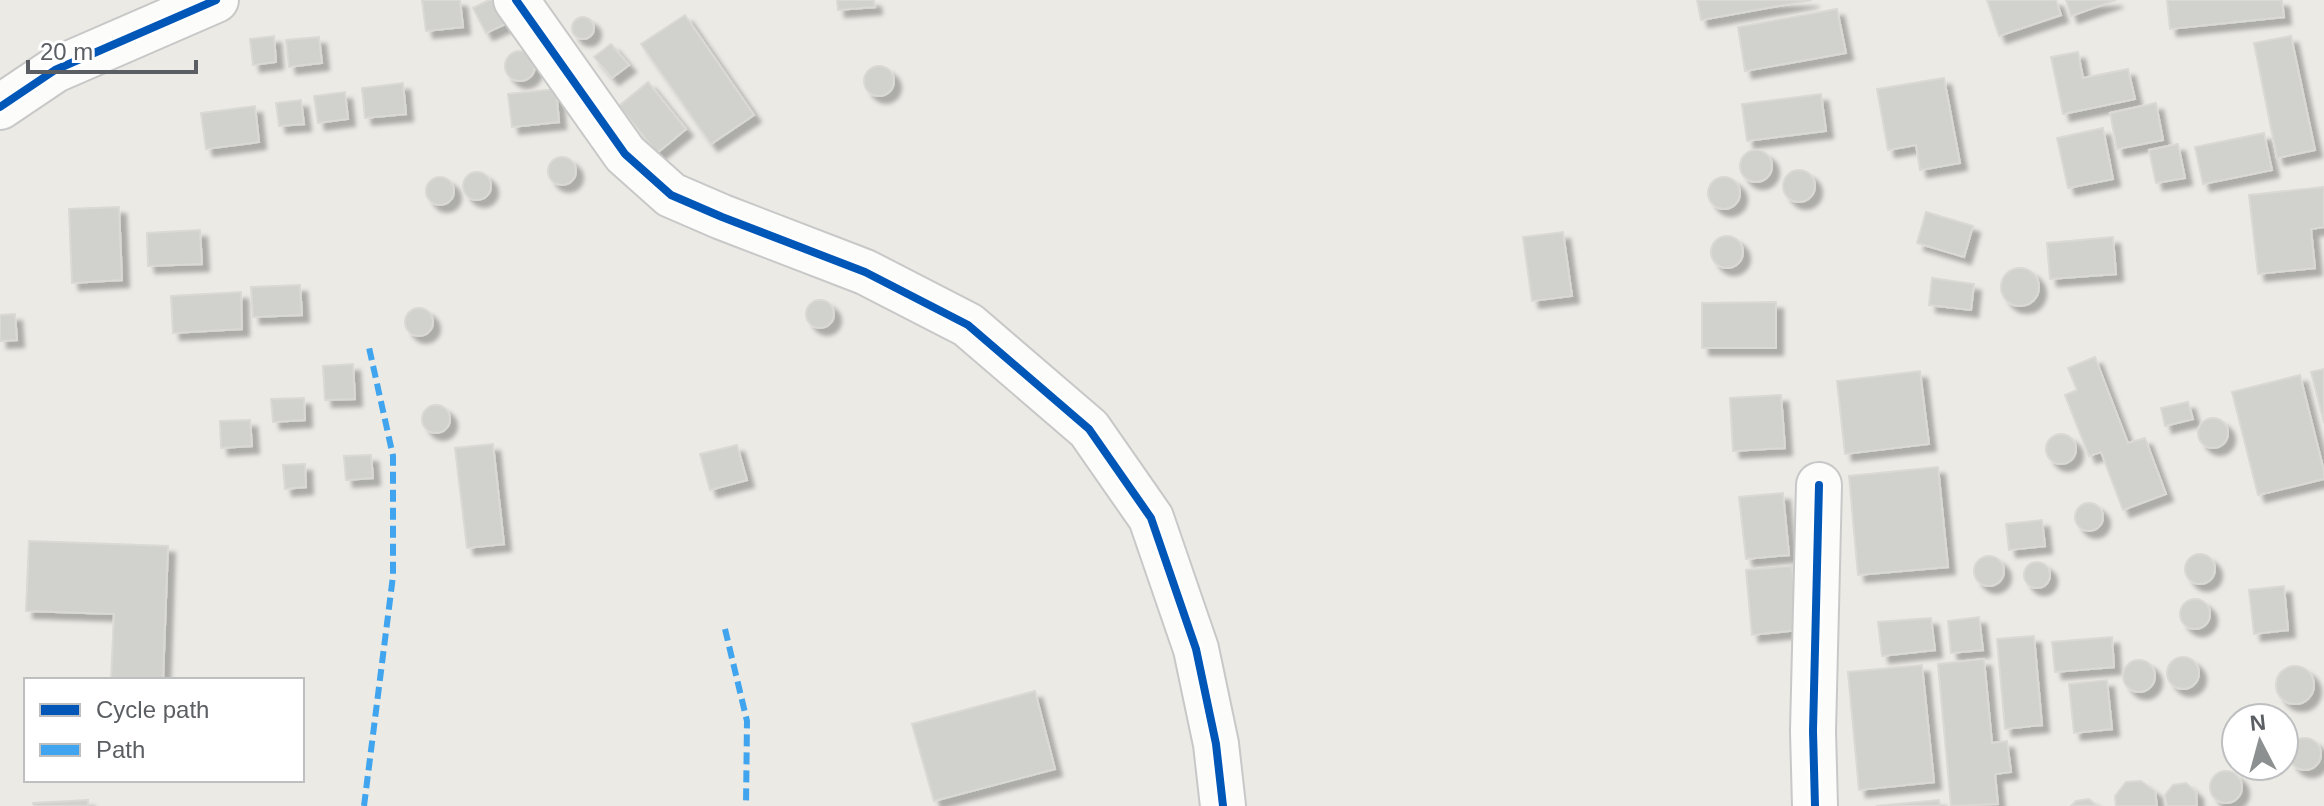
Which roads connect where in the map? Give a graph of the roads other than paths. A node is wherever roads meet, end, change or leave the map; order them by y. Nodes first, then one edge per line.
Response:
1 (216, 0) edge
2 (516, 0) edge
3 (0, 107) edge
4 (1819, 485) dead end
5 (1223, 806) edge
6 (1815, 806) edge

1 - 3 street
2 - 5 street
4 - 6 street

